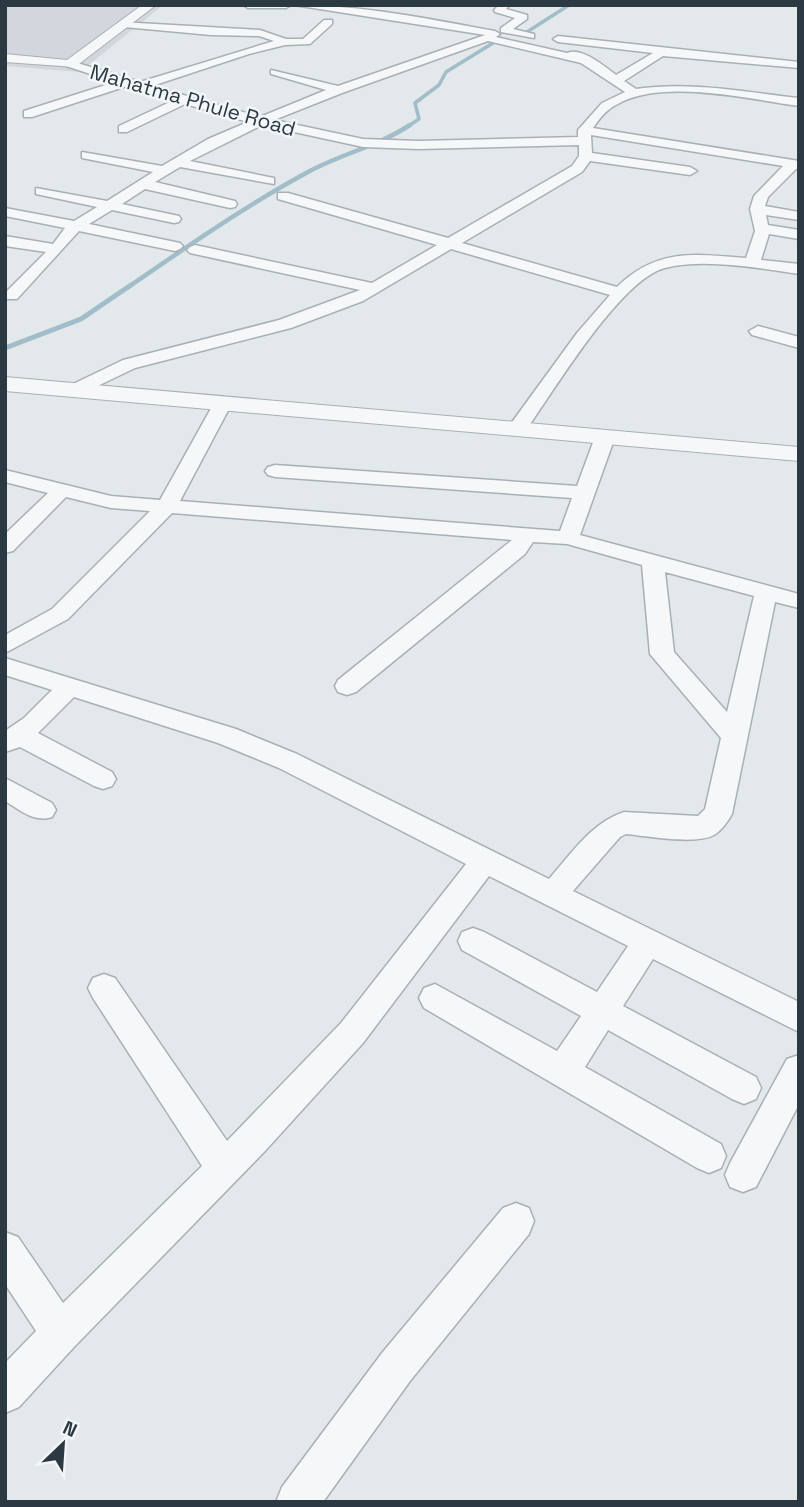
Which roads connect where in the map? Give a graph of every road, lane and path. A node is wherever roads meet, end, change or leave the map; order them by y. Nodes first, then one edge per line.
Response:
1 (149, 5) edge
2 (248, 5) edge
3 (286, 5) edge
4 (299, 5) edge
5 (499, 6) edge
6 (328, 22) dead end
7 (124, 24) junction
8 (517, 34) junction
9 (532, 36) junction
10 (285, 42) junction
11 (669, 51) junction
12 (5, 58) edge
13 (590, 62) junction
14 (69, 64) junction
15 (799, 65) edge
16 (634, 69) junction
17 (275, 72) dead end
18 (615, 81) junction
19 (126, 82) junction
20 (139, 86) junction
21 (338, 90) junction
22 (633, 93) junction
23 (184, 100) junction
24 (799, 102) edge
25 (28, 114) dead end
26 (259, 122) junction
27 (123, 129) dead end
28 (584, 142) junction
29 (87, 155) dead end
30 (177, 162) junction
31 (796, 164) edge
32 (164, 170) junction
33 (690, 172) dead end
34 (269, 181) dead end
35 (143, 184) junction
36 (41, 191) dead end
37 (283, 196) dead end
38 (110, 204) junction
39 (230, 204) dead end
40 (757, 209) junction
41 (5, 212) edge
42 (799, 216) edge
43 (174, 219) dead end
44 (77, 225) junction
45 (762, 228) junction
46 (799, 235) edge
47 (5, 241) edge
48 (452, 245) junction
49 (175, 246) dead end
50 (57, 249) junction
51 (195, 250) dead end
52 (752, 264) junction
53 (799, 269) edge
54 (375, 288) junction
55 (618, 292) junction
56 (10, 296) dead end
57 (758, 331) dead end
58 (799, 343) edge
59 (5, 384) edge
60 (77, 389) junction
61 (223, 402) junction
62 (517, 429) junction
63 (605, 437) junction
64 (799, 454) edge
65 (275, 471) dead end
66 (10, 483) edge
67 (62, 490) junction
68 (584, 493) junction
69 (166, 507) junction
70 (527, 534) junction
71 (568, 538) junction
72 (5, 546) edge
73 (653, 561) junction
74 (766, 592) junction
75 (799, 601) edge
76 (5, 645) edge
77 (5, 666) edge
78 (70, 686) junction
79 (347, 687) dead end
80 (735, 737) junction
81 (12, 740) edge
82 (103, 779) dead end
83 (6, 790) edge
84 (42, 810) dead end
85 (485, 860) junction
86 (553, 894) junction
87 (473, 941) dead end
88 (648, 942) junction
89 (104, 988) dead end
90 (435, 998) dead end
91 (604, 1012) junction
92 (799, 1018) edge
93 (799, 1070) edge
94 (563, 1071) junction
95 (744, 1088) dead end
96 (709, 1156) dead end
97 (224, 1168) junction
98 (743, 1175) dead end
99 (516, 1221) dead end
100 (5, 1250) edge
101 (60, 1333) junction
102 (5, 1393) edge
103 (297, 1502) edge

1 - 7 street, Mahatma Phule Road
2 - 3 street
4 - 8 street
5 - 8 street
6 - 10 street
7 - 10 street
7 - 14 street, Mahatma Phule Road
8 - 9 street
9 - 11 street
9 - 13 street
10 - 20 street
11 - 15 street
11 - 16 street
12 - 14 street
13 - 16 street
13 - 18 street
13 - 21 street
14 - 19 street, Mahatma Phule Road
16 - 18 street
17 - 21 street
18 - 22 street
19 - 20 street, Mahatma Phule Road
19 - 25 street
20 - 23 street, Mahatma Phule Road
21 - 26 street
22 - 24 street
22 - 28 street
23 - 26 street, Mahatma Phule Road
23 - 27 street
26 - 28 street, Mahatma Phule Road
26 - 30 street
28 - 31 street
28 - 33 street
28 - 48 street
29 - 32 street
30 - 32 street
30 - 34 street
31 - 40 street
32 - 35 street
35 - 38 street
35 - 39 street
36 - 38 street
37 - 48 street
38 - 43 street
38 - 44 street
40 - 42 street
40 - 45 street
41 - 44 street
44 - 49 street
44 - 50 street
45 - 46 street
45 - 52 street
47 - 50 street
48 - 54 street
48 - 55 street
50 - 56 street
51 - 54 street
52 - 53 street
52 - 55 street
54 - 60 street
55 - 62 street
57 - 58 street
59 - 60 street
60 - 61 street
61 - 62 street
61 - 69 street
62 - 63 street
63 - 64 street
63 - 68 street
65 - 68 street
66 - 67 street
67 - 69 street
67 - 72 street
68 - 71 street
69 - 70 street
69 - 76 street
70 - 71 street
70 - 79 street
71 - 73 street
73 - 74 street
73 - 80 street
74 - 75 street
74 - 80 street
77 - 78 street
78 - 81 street
78 - 85 street
80 - 86 street
81 - 82 street
83 - 84 street
85 - 86 street
85 - 97 street
86 - 88 street
87 - 91 street
88 - 91 street
88 - 92 street
89 - 97 street
90 - 94 street
91 - 94 street
91 - 95 street
93 - 98 street
94 - 96 street
97 - 101 street
99 - 103 street
100 - 101 street
101 - 102 street

